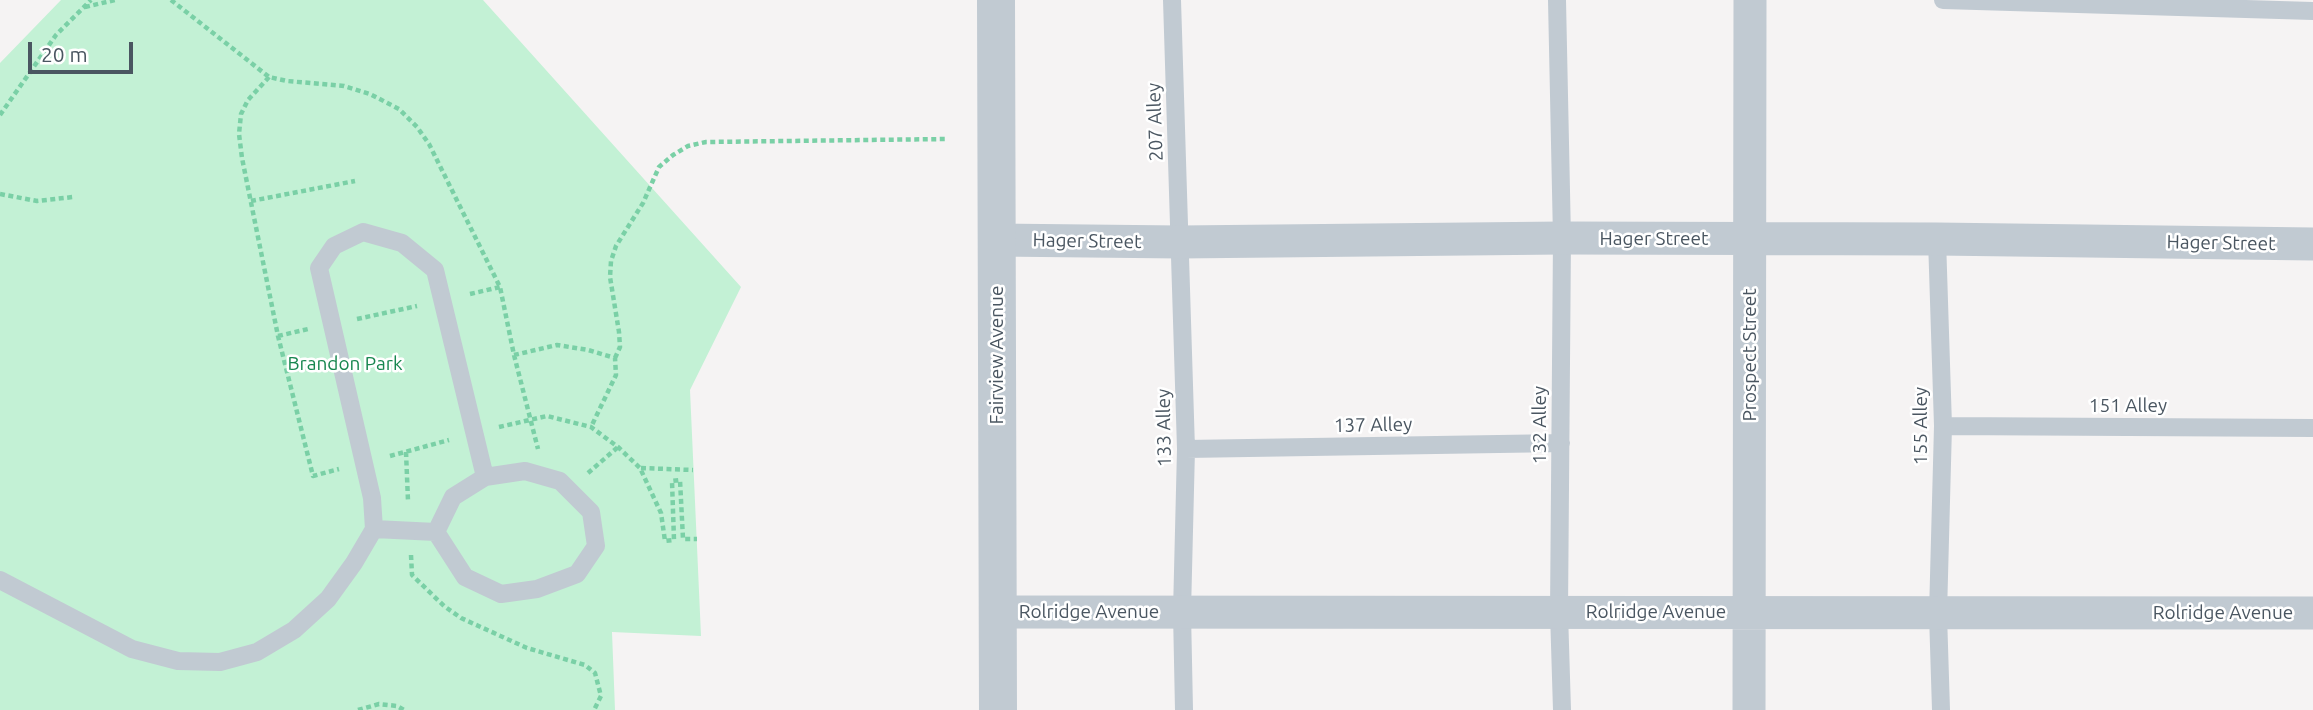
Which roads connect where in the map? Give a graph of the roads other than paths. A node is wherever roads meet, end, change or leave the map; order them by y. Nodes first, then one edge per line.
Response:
1 (996, 0) edge
2 (1172, 0) edge
3 (1558, 0) edge
4 (1750, 0) edge
5 (1943, 0) edge
6 (2281, 5) edge
7 (2313, 11) edge
8 (1562, 238) junction
9 (1750, 239) junction
10 (1937, 239) junction
11 (996, 240) junction
12 (1180, 242) junction
13 (2313, 244) edge
14 (1943, 426) junction
15 (2313, 428) edge
16 (1561, 443) junction
17 (1186, 449) junction
18 (485, 477) junction
19 (374, 529) junction
20 (436, 532) junction
21 (0, 580) edge
22 (999, 612) junction
23 (1182, 612) junction
24 (1559, 612) junction
25 (1749, 612) junction
26 (2313, 613) edge
27 (1938, 614) junction
28 (998, 710) edge
29 (1184, 710) edge
30 (1562, 710) edge
31 (1749, 710) edge
32 (1941, 710) edge

1 - 11 street, Fairview Avenue
2 - 12 lane, 207 Alley
3 - 8 lane
4 - 9 street, Prospect Street
5 - 6 lane
6 - 7 lane
8 - 9 street, Hager Street
8 - 12 street, Hager Street
8 - 16 lane, 132 Alley
9 - 10 street, Hager Street
9 - 25 street, Prospect Street
10 - 13 street, Hager Street
10 - 14 lane, 155 Alley
11 - 12 street, Hager Street
11 - 22 street, Fairview Avenue
12 - 17 lane, 133 Alley
14 - 15 lane, 151 Alley
14 - 27 lane, 155 Alley
16 - 17 lane, 137 Alley
16 - 24 lane, 132 Alley
17 - 23 lane, 133 Alley
18 - 19 lane
18 - 20 lane
18 - 20 lane
19 - 20 lane
19 - 21 lane
22 - 23 street, Rolridge Avenue
22 - 28 street, Fairview Avenue
23 - 24 street, Rolridge Avenue
23 - 29 lane, 133 Alley
24 - 25 street, Rolridge Avenue
24 - 30 lane, 132 Alley
25 - 27 street, Rolridge Avenue
25 - 31 street, Prospect Street
26 - 27 street, Rolridge Avenue
27 - 32 lane, 155 Alley

